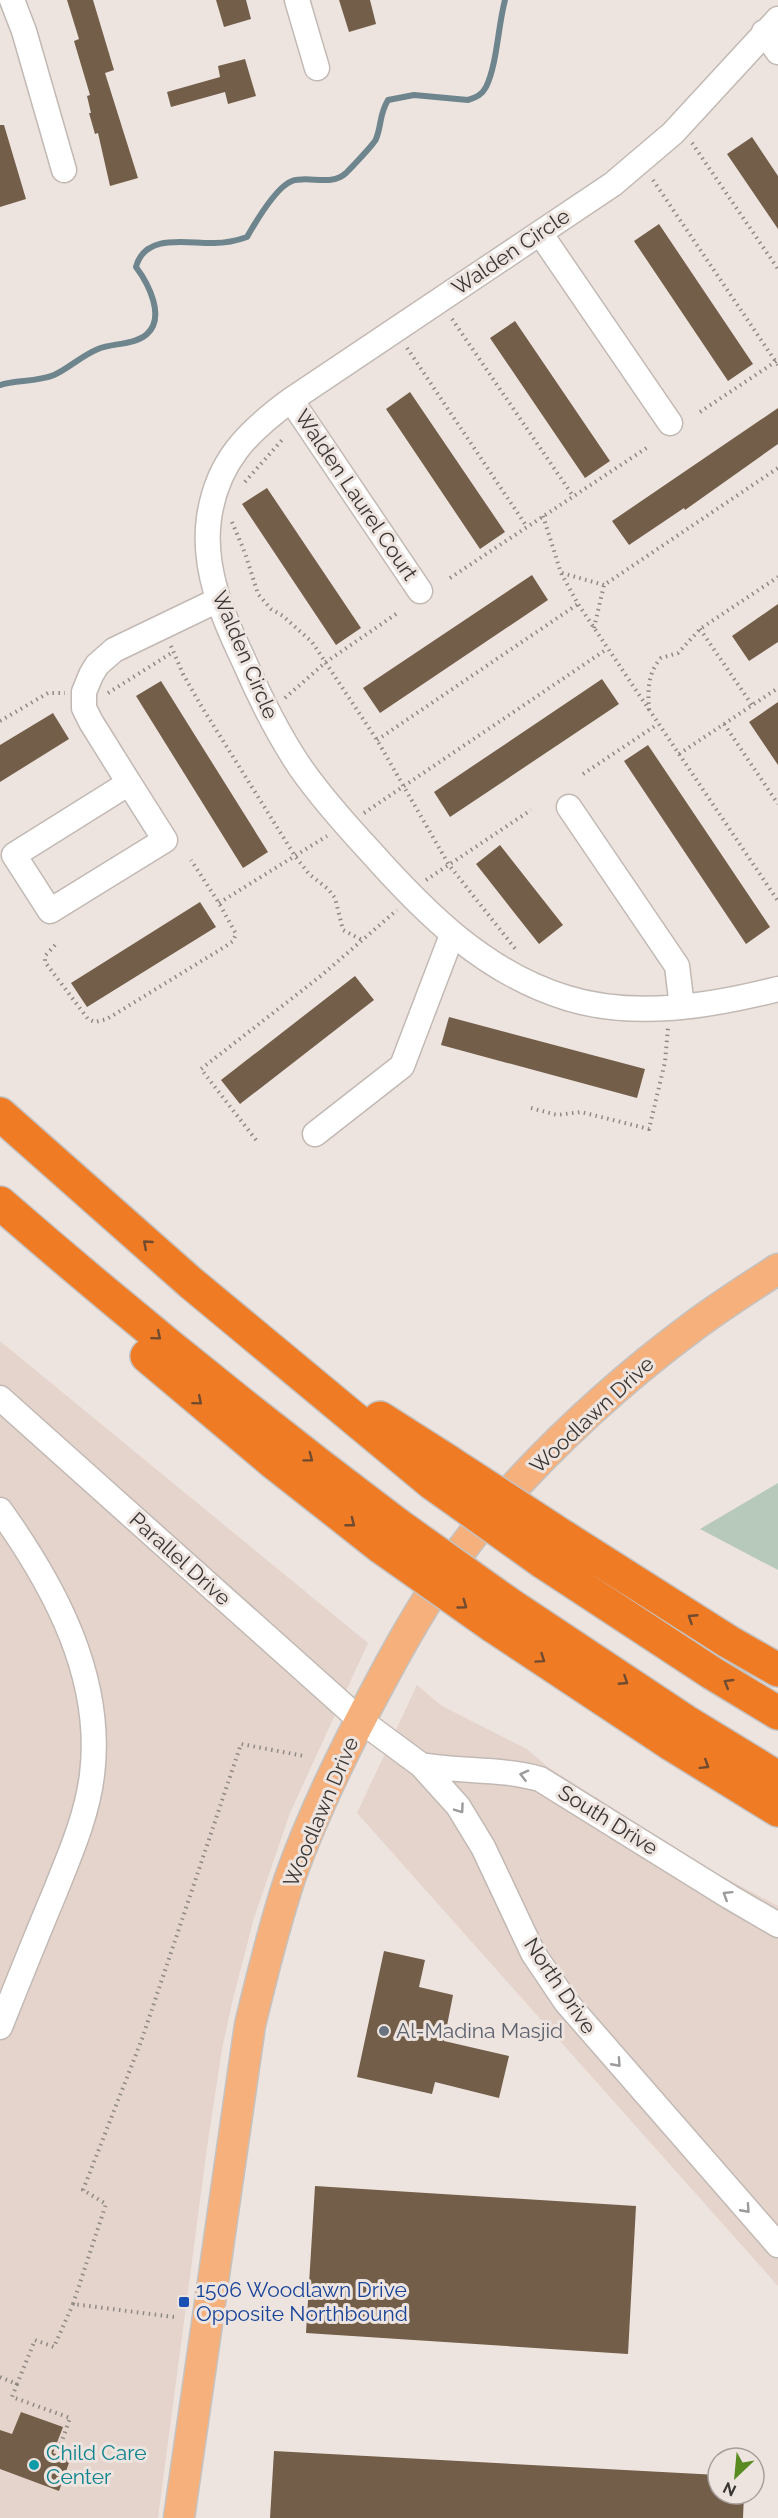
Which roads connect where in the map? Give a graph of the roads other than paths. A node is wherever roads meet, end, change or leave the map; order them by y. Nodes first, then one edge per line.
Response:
1 (12, 0) edge
2 (297, 0) edge
3 (771, 25) edge
4 (778, 52) edge
5 (317, 68) dead end
6 (64, 170) dead end
7 (540, 233) junction
8 (291, 400) junction
9 (670, 423) dead end
10 (420, 591) dead end
11 (219, 600) junction
12 (129, 783) junction
13 (569, 807) dead end
14 (452, 934) junction
15 (778, 989) edge
16 (675, 1013) junction
17 (0, 1114) edge
18 (315, 1134) dead end
19 (0, 1203) edge
20 (0, 1220) edge
21 (778, 1269) edge
22 (0, 1398) edge
23 (440, 1472) junction
24 (0, 1510) edge
25 (390, 1536) junction
26 (501, 1615) junction
27 (778, 1670) edge
28 (778, 1713) edge
29 (360, 1720) junction
30 (422, 1765) junction
31 (778, 1778) edge
32 (778, 1810) edge
33 (778, 1924) edge
34 (0, 2027) edge
35 (778, 2245) edge
36 (179, 2518) edge

1 - 6 street
2 - 5 street
3 - 4 street
3 - 7 street, Walden Circle
7 - 8 street, Walden Circle
7 - 9 street
8 - 10 street, Walden Laurel Court
8 - 11 street, Walden Circle
11 - 12 street
11 - 14 street, Walden Circle
12 - 12 street
13 - 16 street
14 - 16 street, Walden Circle
14 - 18 street
15 - 16 street, Walden Circle
23 -> 17 highway
19 -> 25 highway
20 -> 25 highway
21 - 29 main road, Woodlawn Drive
22 - 29 street, Parallel Drive
27 -> 23 highway, bridge
28 -> 23 highway, bridge
24 - 34 street
25 -> 26 highway, bridge
26 -> 31 highway
26 -> 32 highway
29 - 30 street, North Drive
29 - 36 main road, Woodlawn Drive
33 -> 30 street, South Drive
30 -> 35 street, North Drive

